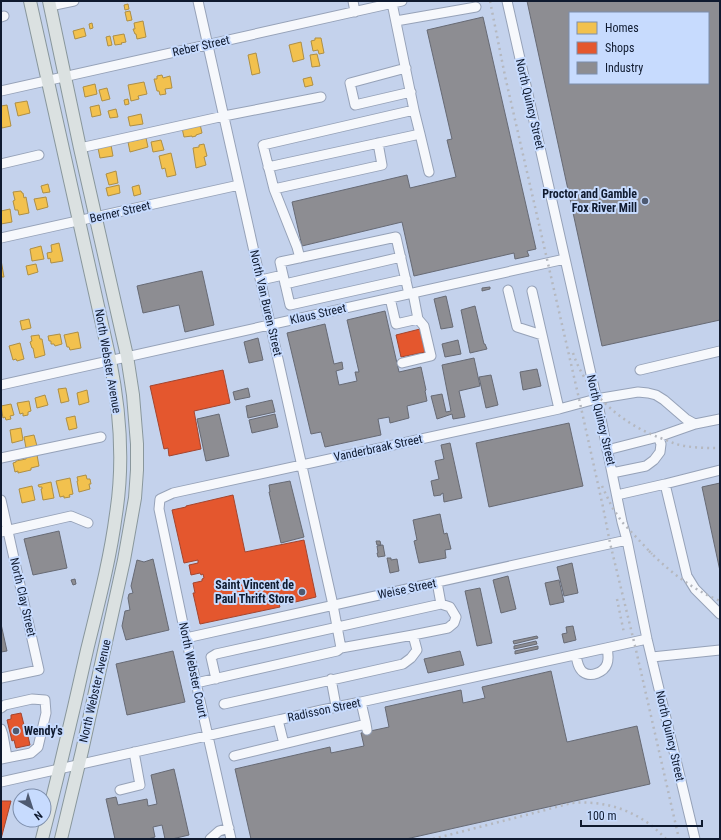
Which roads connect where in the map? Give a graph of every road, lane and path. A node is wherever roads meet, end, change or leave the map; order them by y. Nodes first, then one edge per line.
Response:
1 (30, 1) edge
2 (74, 1) edge
3 (198, 1) edge
4 (353, 1) edge
5 (402, 1) edge
6 (508, 1) edge
7 (392, 3) junction
8 (50, 4) edge
9 (476, 8) dead end
10 (355, 12) junction
11 (396, 21) junction
12 (208, 44) junction
13 (406, 68) junction
14 (66, 77) junction
15 (48, 81) junction
16 (1, 91) edge
17 (411, 92) junction
18 (321, 97) dead end
19 (414, 110) junction
20 (224, 116) junction
21 (420, 134) junction
22 (378, 143) junction
23 (80, 148) junction
24 (39, 155) dead end
25 (1, 164) edge
26 (268, 167) junction
27 (429, 172) dead end
28 (239, 185) junction
29 (274, 190) junction
30 (96, 218) junction
31 (79, 221) junction
32 (1, 238) edge
33 (401, 257) junction
34 (300, 258) junction
35 (565, 259) junction
36 (261, 280) junction
37 (284, 280) junction
38 (406, 280) junction
39 (508, 290) dead end
40 (532, 291) dead end
41 (411, 293) junction
42 (390, 298) junction
43 (418, 319) junction
44 (271, 325) junction
45 (542, 335) junction
46 (720, 351) edge
47 (127, 356) junction
48 (110, 360) junction
49 (402, 363) dead end
50 (640, 370) dead end
51 (1, 385) edge
52 (596, 399) junction
53 (559, 408) junction
54 (720, 419) edge
55 (695, 424) junction
56 (101, 437) dead end
57 (658, 437) junction
58 (608, 450) junction
59 (1, 458) edge
60 (302, 465) junction
61 (720, 470) edge
62 (612, 473) junction
63 (665, 484) junction
64 (617, 495) junction
65 (160, 499) joint
66 (1, 500) edge
67 (88, 523) dead end
68 (4, 531) edge
69 (627, 540) junction
70 (437, 582) junction
71 (441, 604) junction
72 (333, 605) junction
73 (720, 614) edge
74 (337, 627) junction
75 (413, 635) junction
76 (186, 638) junction
77 (647, 639) junction
78 (341, 648) junction
79 (607, 648) junction
80 (720, 650) edge
81 (576, 654) junction
82 (652, 657) junction
83 (1, 678) edge
84 (216, 679) junction
85 (331, 679) junction
86 (196, 683) junction
87 (361, 702) junction
88 (224, 704) dead end
89 (336, 706) junction
90 (1, 707) edge
91 (278, 720) junction
92 (1, 729) edge
93 (208, 735) junction
94 (284, 744) junction
95 (134, 752) junction
96 (234, 756) dead end
97 (4, 758) edge
98 (78, 765) junction
99 (60, 769) junction
100 (1, 782) edge
101 (120, 790) dead end
102 (229, 828) junction
103 (42, 839) edge
104 (61, 839) edge
105 (210, 839) edge
106 (231, 839) edge
107 (694, 839) edge

1 - 15 main road, North Webster Avenue
2 - 8 street
3 - 12 street, North Van Buren Street
4 - 10 street
5 - 7 street, Reber Street
6 - 35 street, North Quincy Street
7 - 10 street, Reber Street
7 - 11 street
8 - 14 main road, North Webster Avenue
9 - 11 street
10 - 12 street, Reber Street
11 - 13 street
12 - 14 street, Reber Street
12 - 20 street, North Van Buren Street
13 - 17 street
13 - 17 street
14 - 15 street, Reber Street
14 - 23 main road, North Webster Avenue
15 - 16 street, Reber Street
15 - 31 main road, North Webster Avenue
17 - 19 street
18 - 20 street
19 - 21 street
19 - 26 street
20 - 23 street
20 - 28 street, North Van Buren Street
21 - 22 street
21 - 27 street
22 - 26 street
22 - 29 street
23 - 30 main road, North Webster Avenue
24 - 25 street
26 - 29 street
28 - 30 street, Berner Street
28 - 36 street, North Van Buren Street
29 - 34 street
30 - 31 street, Berner Street
30 - 47 main road, North Webster Avenue
31 - 32 street, Berner Street
31 - 48 main road, North Webster Avenue
33 - 34 street
33 - 37 street
33 - 38 street
34 - 37 street
35 - 41 street, Klaus Street
35 - 52 street, North Quincy Street
36 - 37 street
36 - 44 street, North Van Buren Street
37 - 38 street
38 - 41 street
39 - 45 street
40 - 45 street
41 - 42 street, Klaus Street
41 - 43 street
42 - 43 street
42 - 44 street, Klaus Street
43 - 49 street
44 - 47 street, Klaus Street
44 - 60 street, North Van Buren Street
45 - 53 street
46 - 50 street
47 - 48 street, Klaus Street
47 - 98 main road, North Webster Avenue
48 - 51 street, Klaus Street
48 - 99 main road, North Webster Avenue
52 - 53 street, Vanderbraak Street
52 - 55 street, Vanderbraak Street
52 - 58 street, North Quincy Street
53 - 60 street, Vanderbraak Street
54 - 55 street
55 - 57 street
56 - 59 street
57 - 58 street
57 - 62 street
58 - 62 street, North Quincy Street
60 - 65 street, Vanderbraak Street
60 - 72 street, North Van Buren Street
61 - 63 street
62 - 64 street, North Quincy Street
63 - 64 street
63 - 73 street
64 - 69 street, North Quincy Street
65 - 76 street, North Webster Court
66 - 68 street, North Clay Street
67 - 68 street
68 - 83 street, North Clay Street
69 - 70 street, Weise Street
69 - 77 street, North Quincy Street
70 - 71 street
70 - 72 street, Weise Street
71 - 74 street
71 - 75 street
72 - 74 street, North Van Buren Street
72 - 76 street, Weise Street
74 - 78 street, North Van Buren Street
74 - 84 street
75 - 78 street
75 - 85 street
76 - 86 street, North Webster Court
77 - 79 street, Radisson Street
77 - 82 street, North Quincy Street
78 - 84 street
79 - 81 street, Radisson Street
79 - 81 street
80 - 82 street
81 - 87 street, Radisson Street
82 - 107 street, North Quincy Street
84 - 86 street
85 - 88 street
85 - 89 street
86 - 93 street, North Webster Court
87 - 89 street, Radisson Street
87 - 94 street
89 - 91 street, Radisson Street
90 - 97 street
91 - 93 street, Radisson Street
91 - 94 street
92 - 97 street
93 - 95 street, Radisson Street
93 - 102 street, North Webster Court
94 - 96 street
95 - 98 street, Radisson Street
95 - 101 street
98 - 99 street, Radisson Street
98 - 104 main road, North Webster Avenue
99 - 100 street, Radisson Street
99 - 103 main road, North Webster Avenue
102 - 105 street
102 - 106 street, North Webster Court

